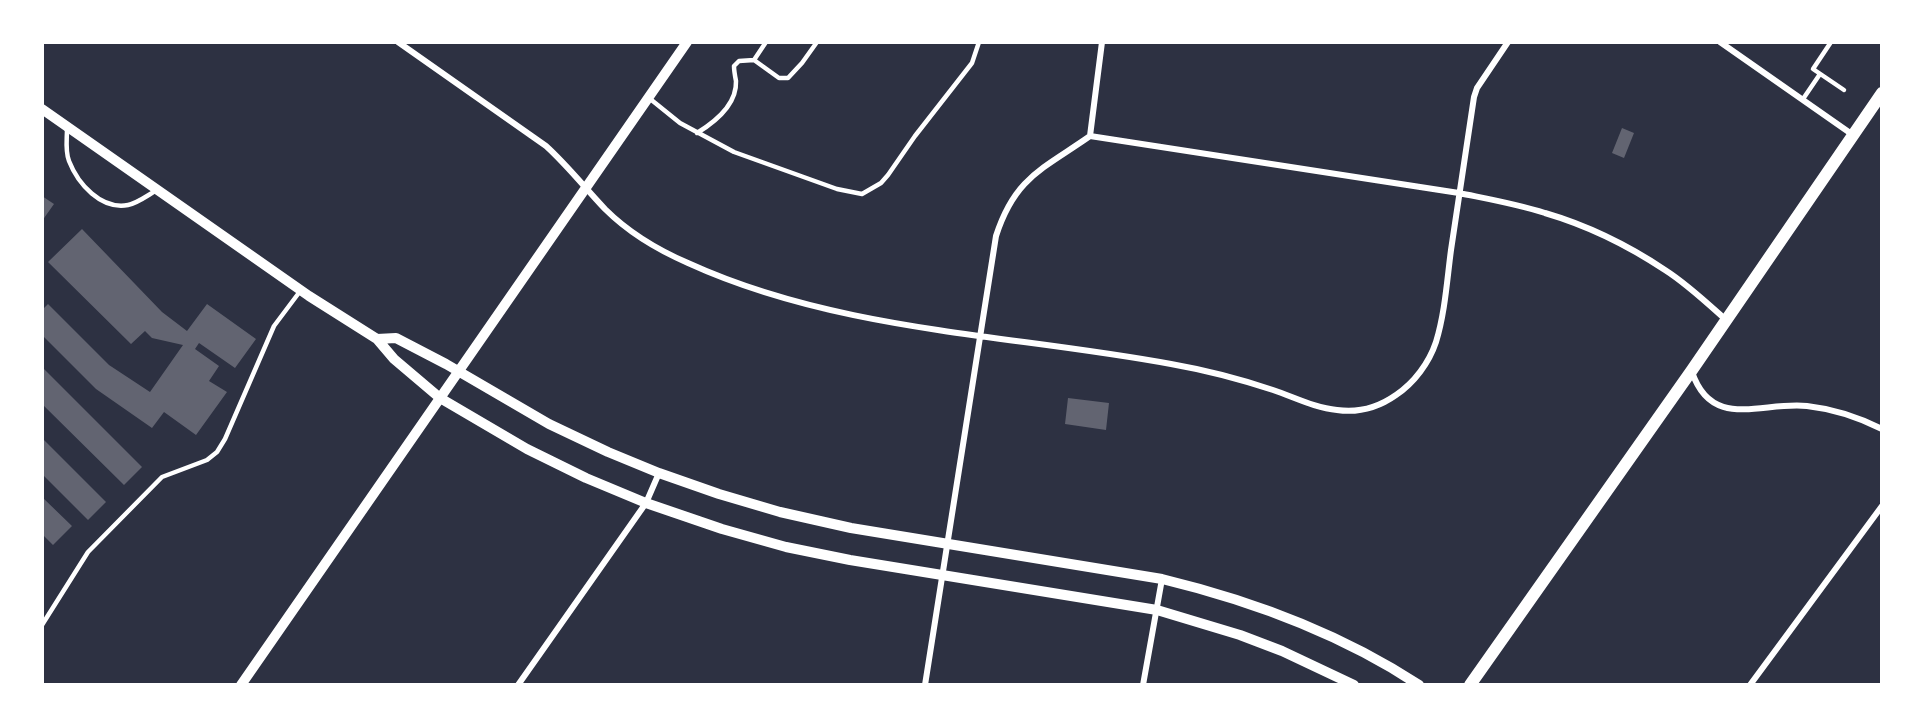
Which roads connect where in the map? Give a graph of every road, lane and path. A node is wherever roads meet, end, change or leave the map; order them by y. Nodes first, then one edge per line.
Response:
1 (398, 42) edge
2 (687, 42) edge
3 (766, 42) edge
4 (817, 42) edge
5 (979, 42) edge
6 (1102, 42) edge
7 (1508, 42) edge
8 (1720, 42) edge
9 (1831, 42) edge
10 (754, 60) junction
11 (1820, 74) junction
12 (1844, 90) dead end
13 (1882, 93) edge
14 (649, 98) junction
15 (1803, 99) junction
16 (42, 109) edge
17 (66, 126) junction
18 (697, 132) junction
19 (1853, 135) junction
20 (1090, 136) junction
21 (587, 188) junction
22 (158, 189) junction
23 (1460, 193) junction
24 (301, 290) junction
25 (1726, 320) junction
26 (980, 336) junction
27 (377, 339) junction
28 (1692, 370) junction
29 (459, 372) junction
30 (440, 398) junction
31 (1882, 429) edge
32 (659, 473) junction
33 (646, 503) junction
34 (1882, 506) edge
35 (948, 543) junction
36 (941, 575) junction
37 (1162, 579) junction
38 (1157, 610) junction
39 (42, 625) edge
40 (241, 685) edge
41 (518, 685) edge
42 (925, 685) edge
43 (1143, 685) edge
44 (1354, 685) edge
45 (1419, 685) edge
46 (1470, 685) edge
47 (1750, 685) edge

1 - 21 street
2 - 14 street
3 - 10 lane
4 - 10 lane
5 - 18 lane
6 - 20 street
7 - 23 street
8 - 15 street
9 - 11 lane
10 - 18 lane
11 - 12 lane
11 - 15 lane
13 - 19 main road
14 - 18 lane
14 - 21 street
15 - 19 street
16 - 17 street
17 - 22 street
17 - 22 lane
19 - 25 main road
20 - 23 street
20 - 26 street
21 - 26 street
21 - 29 street
22 - 24 street
23 - 25 street
23 - 26 street
24 - 27 street
24 - 39 lane
25 - 28 main road
26 - 35 street
27 - 29 street
27 - 30 street
28 - 31 street
28 - 46 main road
29 - 30 street
29 - 32 street
30 - 33 street
30 - 40 street
32 - 33 street
32 - 35 street
33 - 36 street
33 - 41 street
34 - 47 street
35 - 36 street
35 - 37 street
36 - 38 street
36 - 42 street
37 - 38 street
37 - 45 street
38 - 43 street
38 - 44 street

